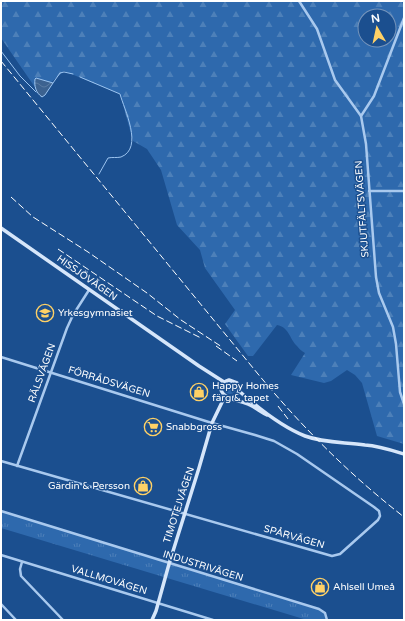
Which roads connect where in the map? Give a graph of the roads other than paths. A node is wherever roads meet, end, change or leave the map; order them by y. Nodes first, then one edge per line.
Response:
1 (299, 1) edge
2 (404, 18) edge
3 (361, 116) junction
4 (369, 191) junction
5 (404, 191) edge
6 (1, 228) edge
7 (90, 290) junction
8 (1, 357) edge
9 (50, 373) junction
10 (224, 382) junction
11 (239, 391) junction
12 (225, 396) junction
13 (231, 398) junction
14 (404, 404) edge
15 (275, 420) junction
16 (212, 423) junction
17 (404, 454) edge
18 (1, 461) edge
19 (17, 466) junction
20 (1, 511) edge
21 (184, 514) junction
22 (1, 555) edge
23 (22, 562) junction
24 (169, 564) junction
25 (1, 604) edge
26 (158, 604) junction
27 (209, 619) edge
28 (16, 620) edge
29 (63, 620) edge
30 (152, 620) edge
31 (213, 620) edge
32 (327, 620) edge

1 - 3 street
2 - 3 street
3 - 4 street, SKJUTFÄLTSVÄGEN
4 - 5 street
4 - 14 street, SKJUTFÄLTSVÄGEN
6 - 7 main road, HISSJÖVÄGEN
7 - 9 street, RÄLSVÄGEN
7 - 10 main road, HISSJÖVÄGEN
8 - 9 street, FÖRRÅDSVÄGEN
9 - 16 street, FÖRRÅDSVÄGEN
9 - 19 street, RÄLSVÄGEN
10 - 11 main road
10 - 12 main road
11 - 13 main road
11 - 15 main road
12 - 13 main road
12 - 16 main road, TIMOTEJVÄGEN
13 - 15 main road
15 - 17 main road
16 - 21 main road, TIMOTEJVÄGEN
16 - 21 street, SPÅRVÄGEN
18 - 19 street, SPÅRVÄGEN
19 - 21 street, SPÅRVÄGEN
20 - 24 street, INDUSTRIVÄGEN
21 - 24 main road, TIMOTEJVÄGEN
22 - 23 street, VALLMOVÄGEN
23 - 26 street, VALLMOVÄGEN
23 - 29 street
24 - 26 main road, TIMOTEJVÄGEN
24 - 32 street, INDUSTRIVÄGEN
25 - 28 street
26 - 27 street, VALLMOVÄGEN
26 - 30 main road, TIMOTEJVÄGEN
27 - 31 street, VALLMOVÄGEN

